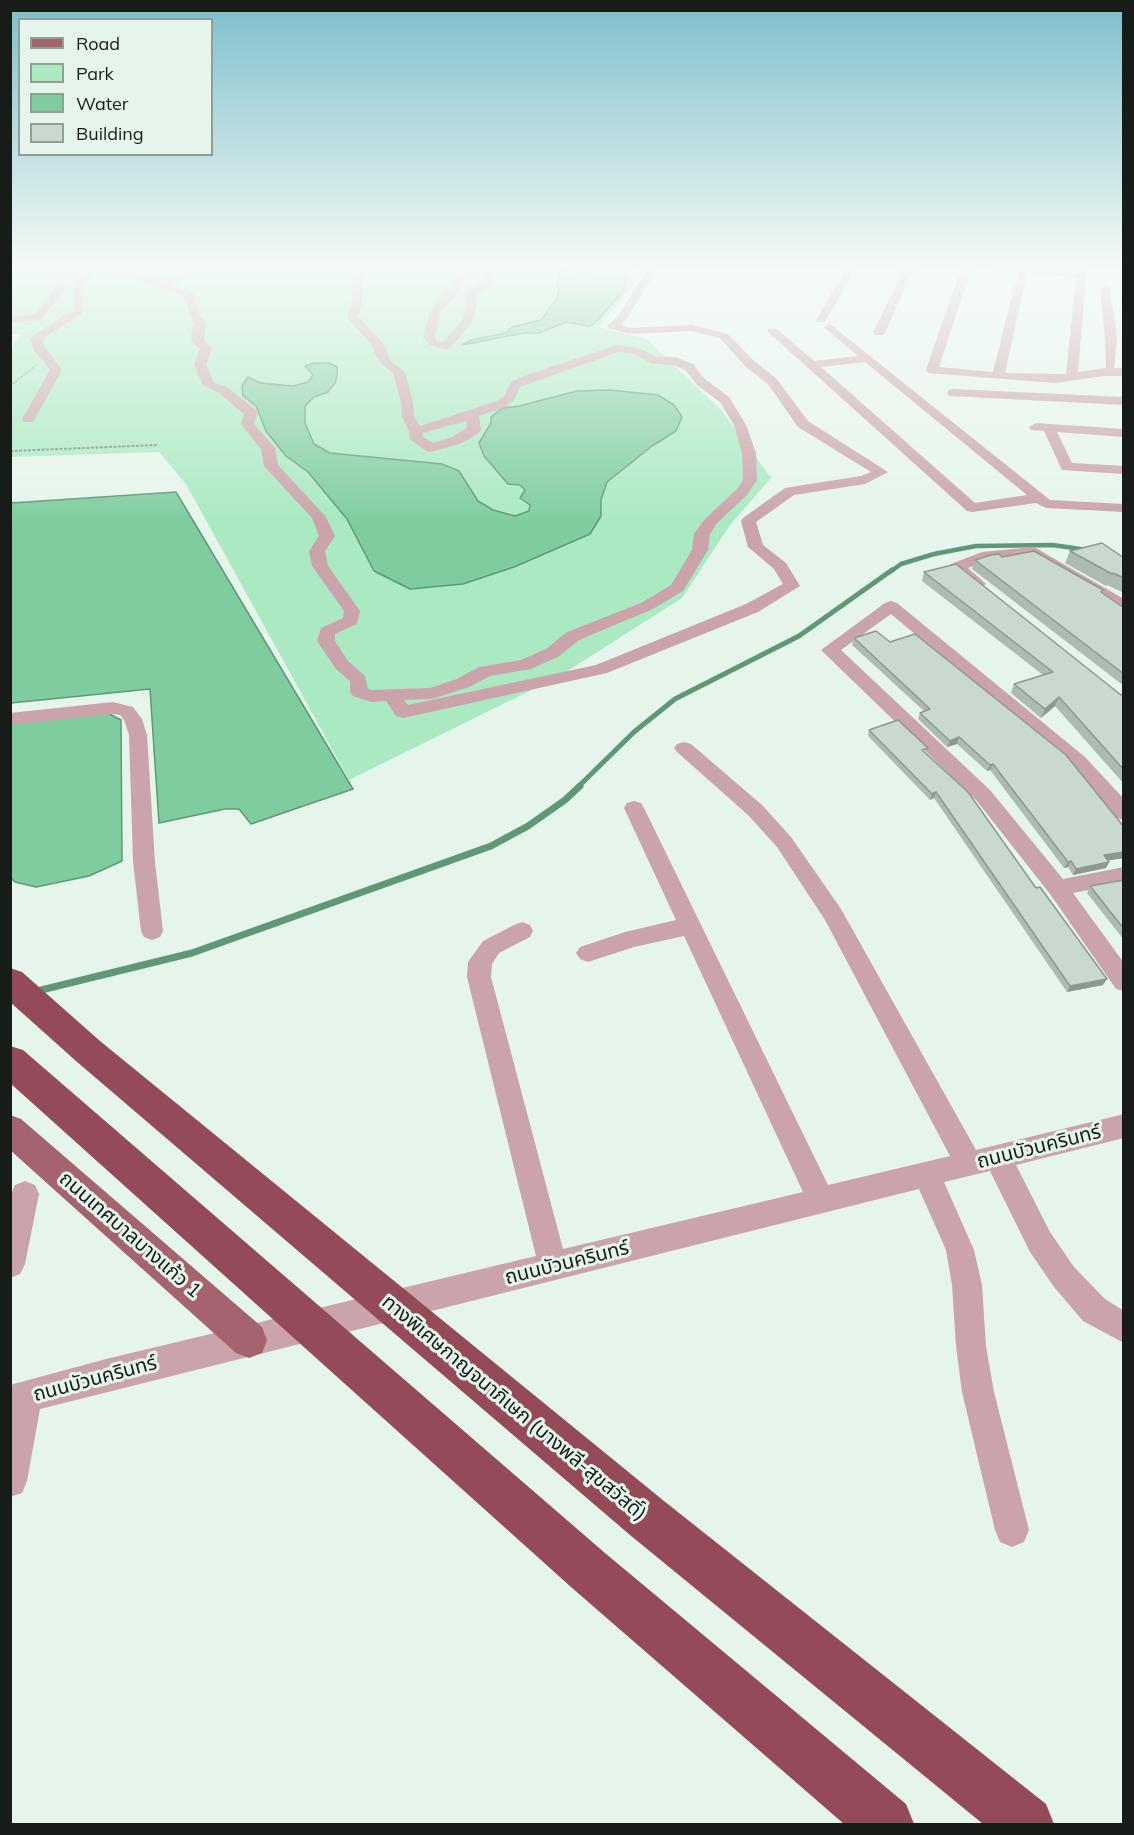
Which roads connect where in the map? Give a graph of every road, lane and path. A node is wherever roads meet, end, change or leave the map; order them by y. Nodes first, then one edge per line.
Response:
1 (42, 352) edge
2 (205, 352) edge
3 (380, 352) edge
4 (607, 352) edge
5 (638, 352) edge
6 (739, 352) edge
7 (797, 352) edge
8 (860, 352) edge
9 (938, 352) edge
10 (1003, 352) edge
11 (1074, 352) edge
12 (1111, 352) edge
13 (48, 357) junction
14 (868, 358) junction
15 (812, 365) junction
16 (1110, 366) dead end
17 (1124, 372) edge
18 (999, 376) junction
19 (1072, 376) junction
20 (10, 386) edge
21 (953, 393) dead end
22 (1124, 401) edge
23 (472, 413) junction
24 (28, 419) dead end
25 (1035, 427) dead end
26 (1049, 429) junction
27 (416, 431) junction
28 (1124, 433) edge
29 (158, 445) dead end
30 (10, 451) edge
31 (1124, 470) edge
32 (1039, 498) junction
33 (1124, 508) edge
34 (994, 596) edge
35 (1124, 606) edge
36 (391, 695) junction
37 (10, 719) edge
38 (684, 748) dead end
39 (634, 808) dead end
40 (1124, 813) edge
41 (1124, 875) edge
42 (1058, 888) junction
43 (690, 926) junction
44 (152, 931) dead end
45 (522, 931) dead end
46 (588, 953) dead end
47 (10, 981) edge
48 (1124, 982) edge
49 (10, 1061) edge
50 (1124, 1126) edge
51 (10, 1129) edge
52 (997, 1156) junction
53 (969, 1164) junction
54 (927, 1174) junction
55 (25, 1194) dead end
56 (821, 1200) junction
57 (10, 1264) edge
58 (553, 1266) junction
59 (1124, 1328) edge
60 (249, 1340) junction
61 (19, 1399) edge
62 (10, 1481) edge
63 (1012, 1530) dead end
64 (886, 1824) edge
65 (1026, 1824) edge

1 - 13 street
2 - 36 street
3 - 27 street
4 - 23 street
5 - 36 street
6 - 36 street
7 - 15 street
8 - 14 street
9 - 18 street
10 - 18 street
11 - 19 street
12 - 16 street
13 - 20 path
13 - 24 street
14 - 15 street
14 - 32 street
15 - 32 street
17 - 19 street
18 - 19 street
21 - 22 street
23 - 27 street
23 - 27 street
25 - 26 street
26 - 28 street
26 - 31 street
29 - 30 path
32 - 33 street
34 - 35 street
37 - 44 street
38 - 53 street
39 - 43 street
40 - 42 street
41 - 42 street
42 - 48 street
43 - 46 street
43 - 56 street
45 - 58 street
47 - 65 highway, ทางพิเศษกาญจนาภิเษก (บางพลี-สุขสวัสดิ์)
49 - 64 highway
50 - 52 street, ถนนบัวนครินทร์
51 - 60 main road, ถนนเทศบาลบางแก้ว 1
52 - 53 street, ถนนบัวนครินทร์
52 - 59 street
53 - 54 street, ถนนบัวนครินทร์
54 - 56 street, ถนนบัวนครินทร์
54 - 63 street
55 - 57 street
56 - 58 street, ถนนบัวนครินทร์
58 - 60 street, ถนนบัวนครินทร์
60 - 61 street, ถนนบัวนครินทร์
61 - 62 street

